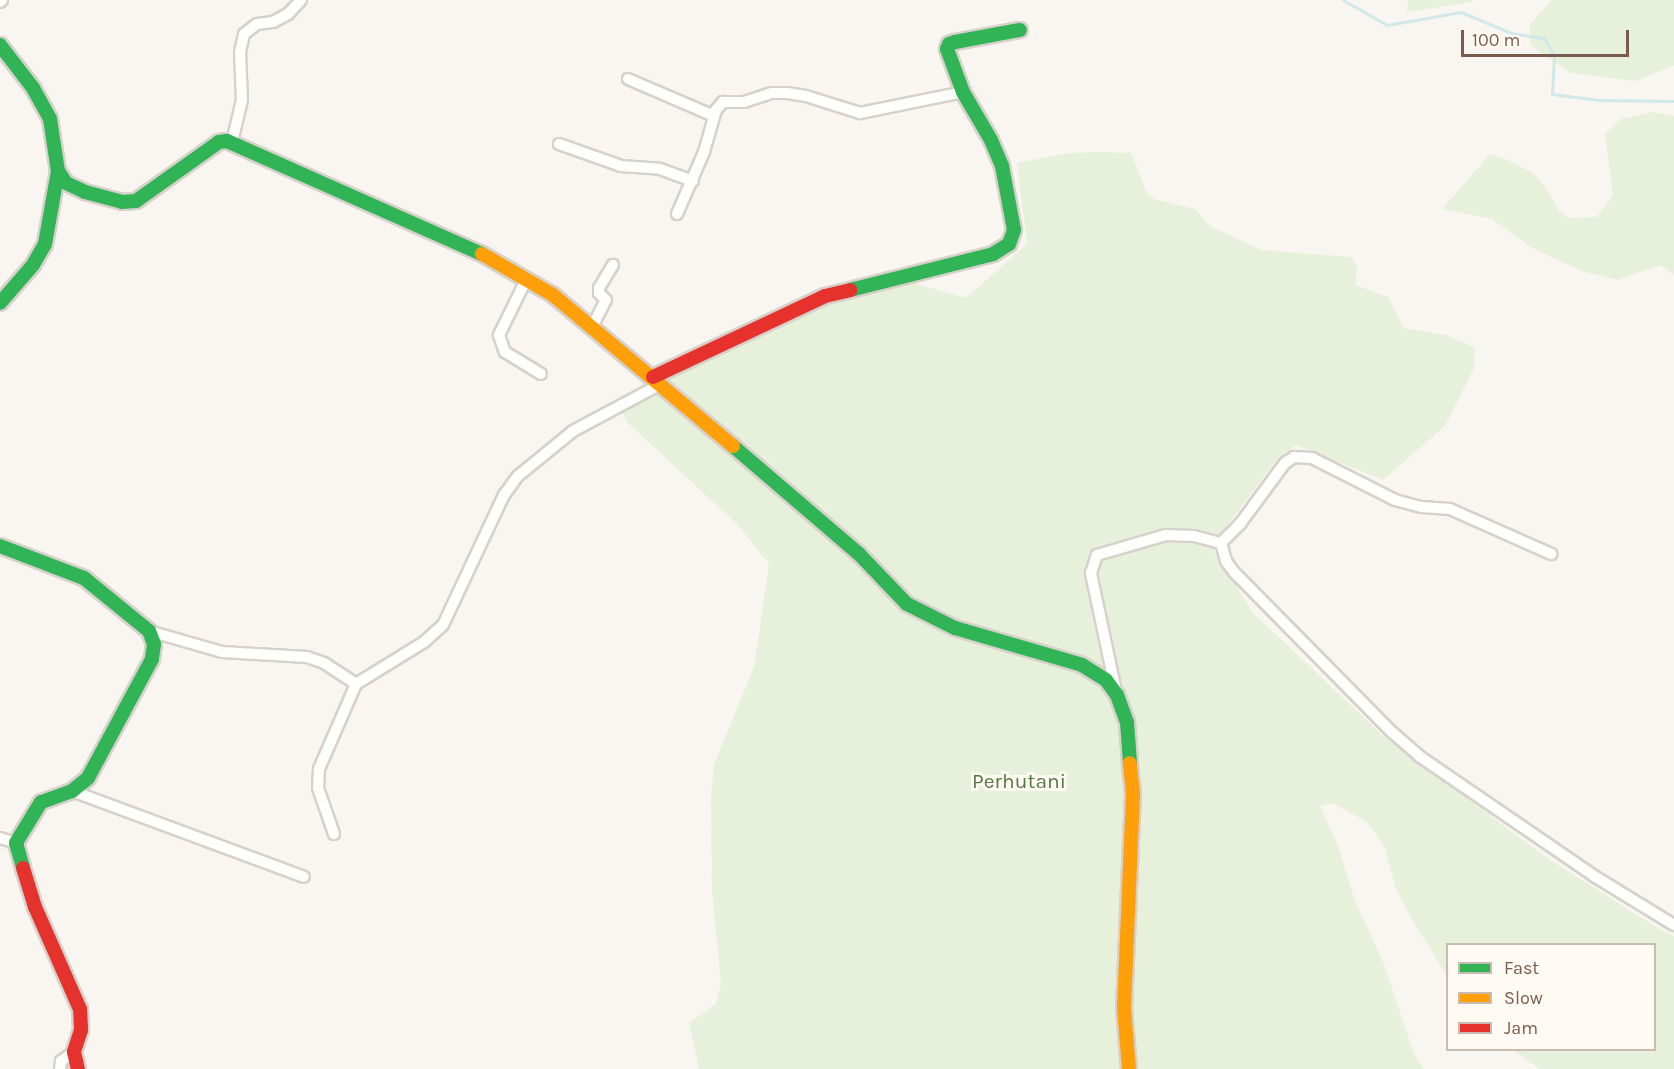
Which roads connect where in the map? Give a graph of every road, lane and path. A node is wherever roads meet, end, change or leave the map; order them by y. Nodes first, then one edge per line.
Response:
1 (301, 0) edge
2 (1020, 30) dead end
3 (0, 45) edge
4 (628, 80) dead end
5 (963, 92) junction
6 (714, 116) junction
7 (232, 141) junction
8 (559, 144) dead end
9 (57, 171) junction
10 (693, 181) junction
11 (677, 214) dead end
12 (613, 265) dead end
13 (527, 278) junction
14 (0, 303) edge
15 (592, 327) junction
16 (541, 374) dead end
17 (657, 381) junction
18 (1221, 543) junction
19 (0, 546) edge
20 (1551, 554) dead end
21 (148, 631) junction
22 (356, 684) junction
23 (1117, 695) junction
24 (72, 790) junction
25 (334, 834) dead end
26 (0, 838) edge
27 (16, 843) junction
28 (304, 877) dead end
29 (1674, 925) edge
30 (1129, 1045) junction
31 (74, 1052) junction
32 (60, 1069) edge
33 (78, 1069) edge
34 (1129, 1069) edge
35 (1139, 1069) edge

1 - 7 street
2 - 5 main road
3 - 9 main road
4 - 6 street
5 - 6 street
5 - 17 main road
6 - 10 street
7 - 9 main road
7 - 13 main road
8 - 10 street
9 - 14 main road
10 - 11 street
12 - 15 street
13 - 15 main road
13 - 16 street
15 - 17 main road
17 - 22 street
17 - 23 main road
18 - 20 street
18 - 23 street
18 - 29 street
19 - 21 main road
21 - 22 street
21 - 24 main road
22 - 25 street
23 - 30 main road
24 - 27 main road
24 - 28 street
26 - 27 street
27 - 31 main road
30 - 34 main road
30 - 35 main road
31 - 32 street
31 - 33 main road

